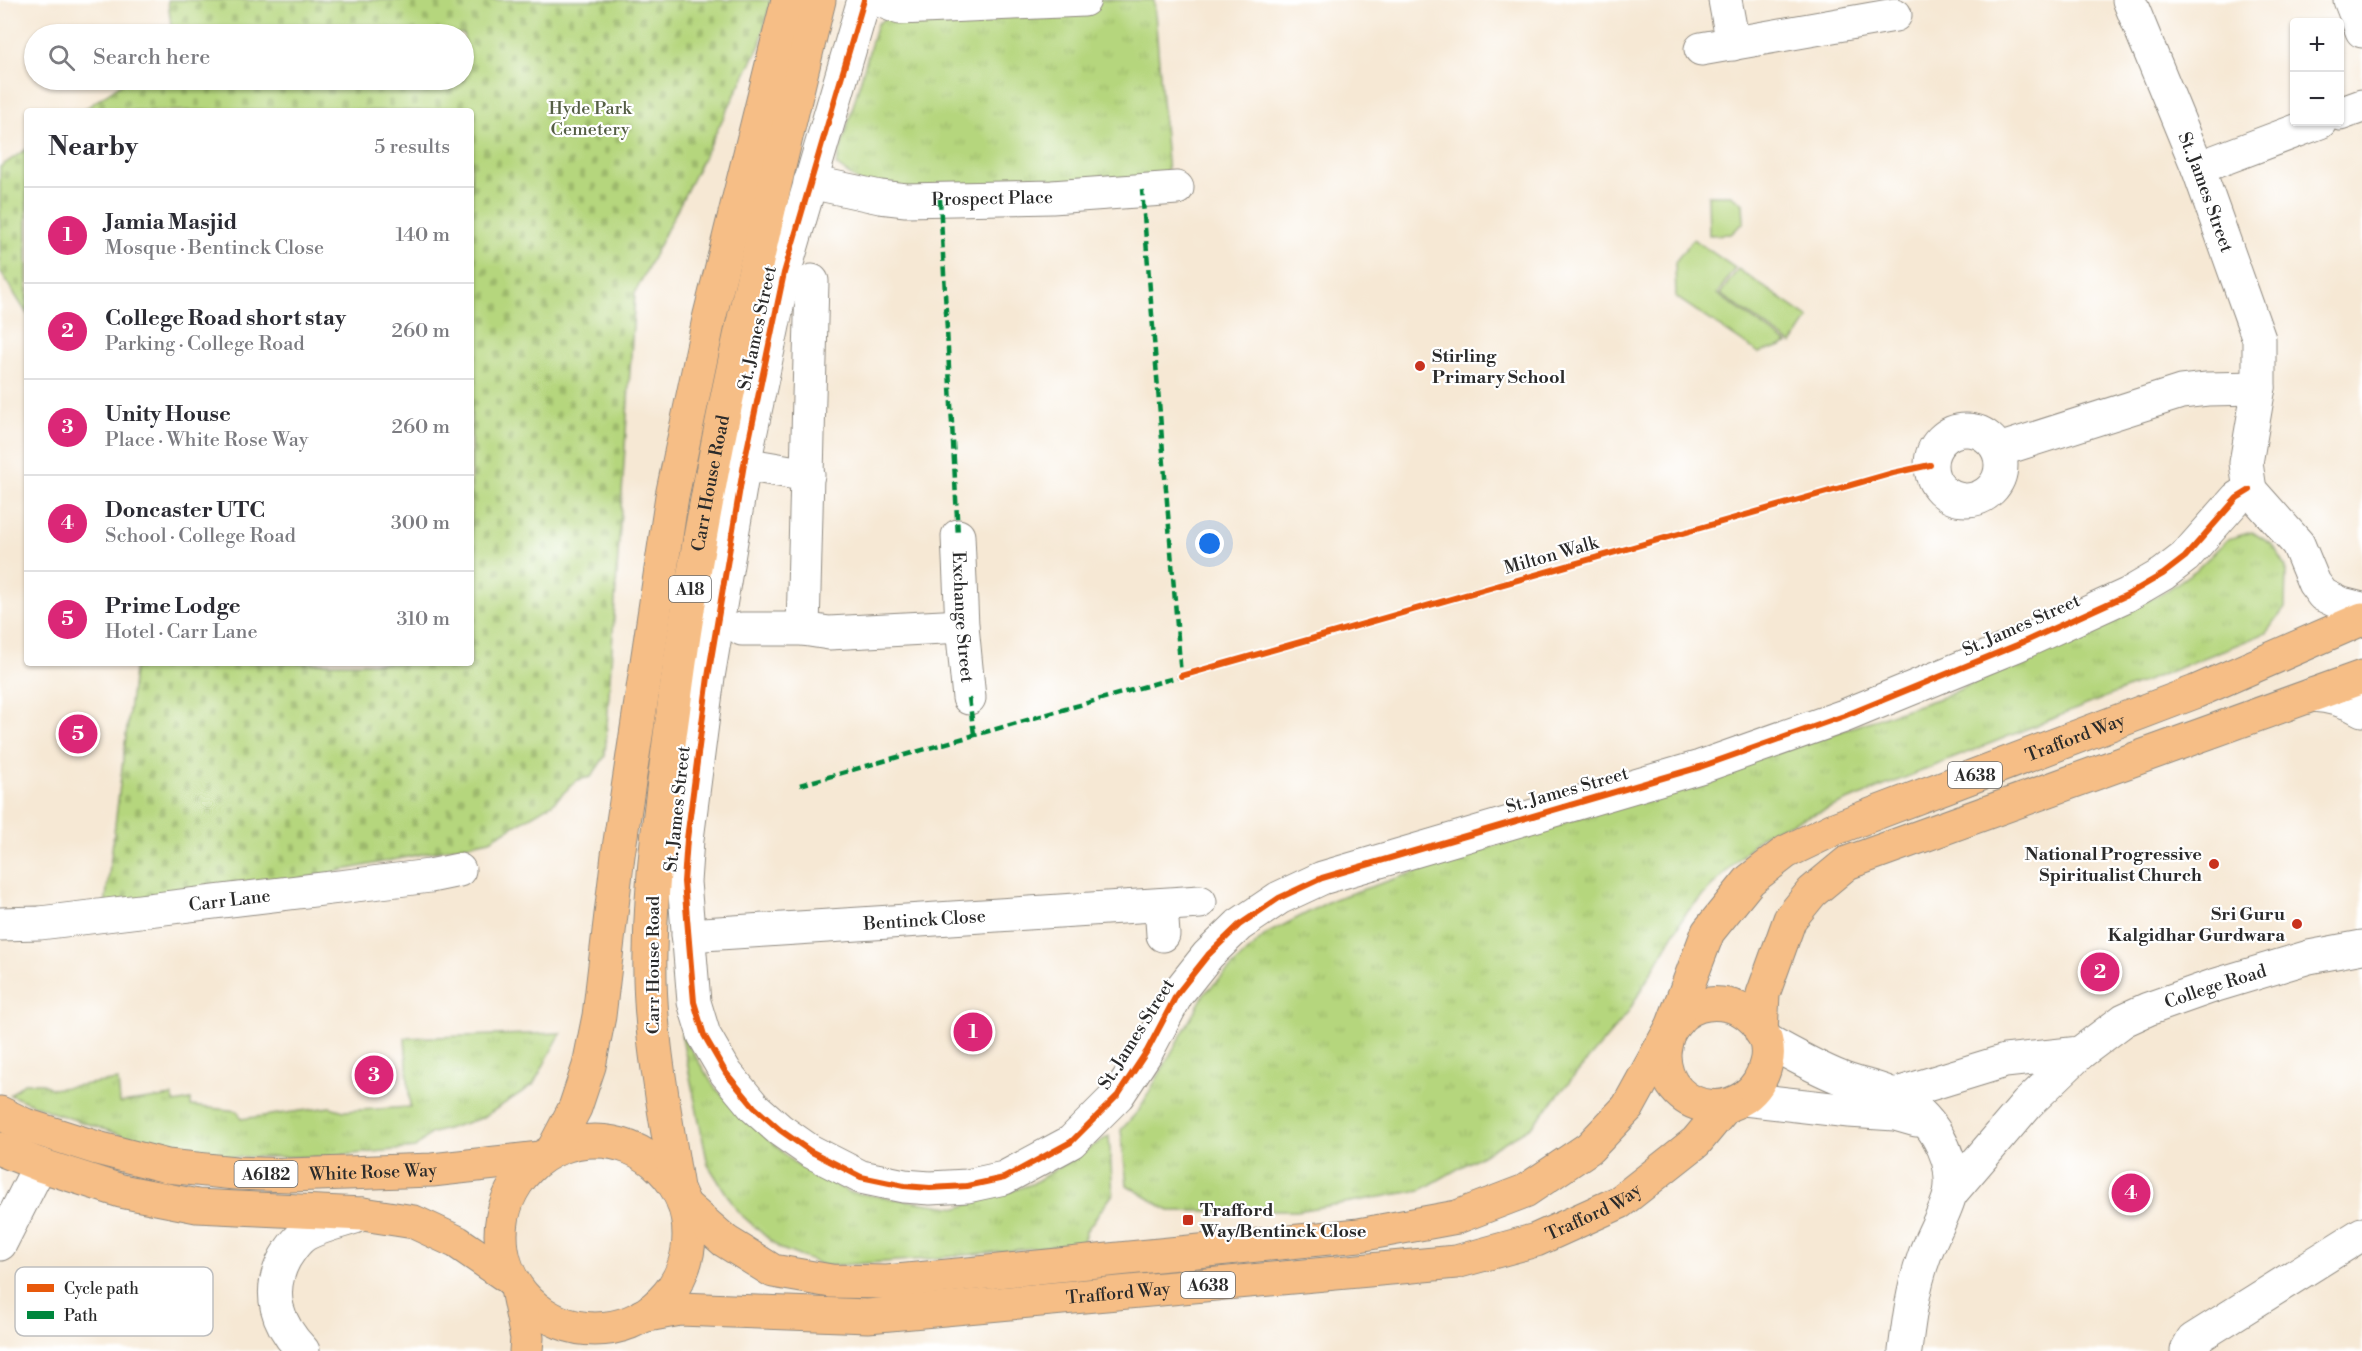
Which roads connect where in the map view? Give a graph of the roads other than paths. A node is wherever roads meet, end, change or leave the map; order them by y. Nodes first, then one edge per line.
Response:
1 (788, 0) edge
2 (819, 0) edge
3 (864, 0) edge
4 (879, 0) edge
5 (1084, 0) edge
6 (1725, 0) edge
7 (2129, 0) edge
8 (2350, 0) edge
9 (1895, 18) edge
10 (2362, 31) edge
11 (1733, 44) junction
12 (1701, 50) dead end
13 (2362, 106) edge
14 (2344, 113) edge
15 (2309, 126) edge
16 (2198, 168) junction
17 (810, 182) junction
18 (1177, 188) dead end
19 (812, 281) dead end
20 (2259, 388) junction
21 (1999, 450) dead end
22 (744, 464) junction
23 (808, 475) junction
24 (2250, 490) junction
25 (958, 536) dead end
26 (2362, 609) edge
27 (2362, 620) edge
28 (962, 626) junction
29 (742, 629) dead end
30 (803, 629) junction
31 (2362, 677) edge
32 (2312, 695) junction
33 (969, 698) dead end
34 (2362, 710) edge
35 (459, 870) dead end
36 (1200, 902) dead end
37 (0, 924) edge
38 (688, 935) junction
39 (2362, 947) edge
40 (1670, 1032) junction
41 (1764, 1036) junction
42 (2080, 1053) junction
43 (1894, 1095) junction
44 (1735, 1102) junction
45 (0, 1113) edge
46 (1927, 1123) junction
47 (0, 1149) edge
48 (546, 1154) junction
49 (39, 1165) junction
50 (1950, 1194) junction
51 (681, 1196) junction
52 (363, 1214) junction
53 (2362, 1234) edge
54 (0, 1244) edge
55 (514, 1284) junction
56 (627, 1330) edge
57 (303, 1351) edge
58 (526, 1351) edge
59 (1905, 1351) edge
60 (2187, 1351) edge

1 - 48 highway, Carr House Road / A18
2 - 51 highway, Carr House Road / A18
3 - 17 street, St. James Street
4 - 5 street
6 - 11 street
7 - 16 street, St. James Street
8 - 10 street
9 - 11 street
11 - 12 street
13 - 14 street
15 - 16 street
16 - 20 street, St. James Street
17 - 18 street, Prospect Place
17 - 22 street, St. James Street
19 - 23 street
20 - 21 street
20 - 24 street, St. James Street
22 - 23 street
22 - 38 street, St. James Street
23 - 30 street
24 - 26 street
24 - 38 street, St. James Street
25 - 28 street, Exchange Street
27 - 40 highway, Trafford Way / A638
28 - 30 street
28 - 33 street, Exchange Street
29 - 30 street
31 - 32 highway, Trafford Way / A638
32 - 34 street
32 - 41 highway, Trafford Way / A638
35 - 37 street, Carr Lane
36 - 38 street, Bentinck Close
39 - 42 street, College Road
40 - 41 highway, Trafford Way / A638
40 - 44 highway, Trafford Way / A638
40 - 51 highway, Trafford Way / A638
41 - 43 street, College Road
41 - 44 highway, Trafford Way / A638
42 - 43 street
42 - 50 street, College Road
43 - 46 street, College Road
44 - 46 street
44 - 56 highway, Trafford Way / A638
45 - 48 highway, White Rose Way / A6182
46 - 50 street, College Road
47 - 49 highway, A6182
48 - 51 highway
48 - 55 highway
49 - 52 highway, A6182
49 - 54 street
50 - 59 street, College Road
51 - 56 highway
52 - 55 highway, A6182
52 - 57 street
53 - 60 street
55 - 56 highway
55 - 58 highway

